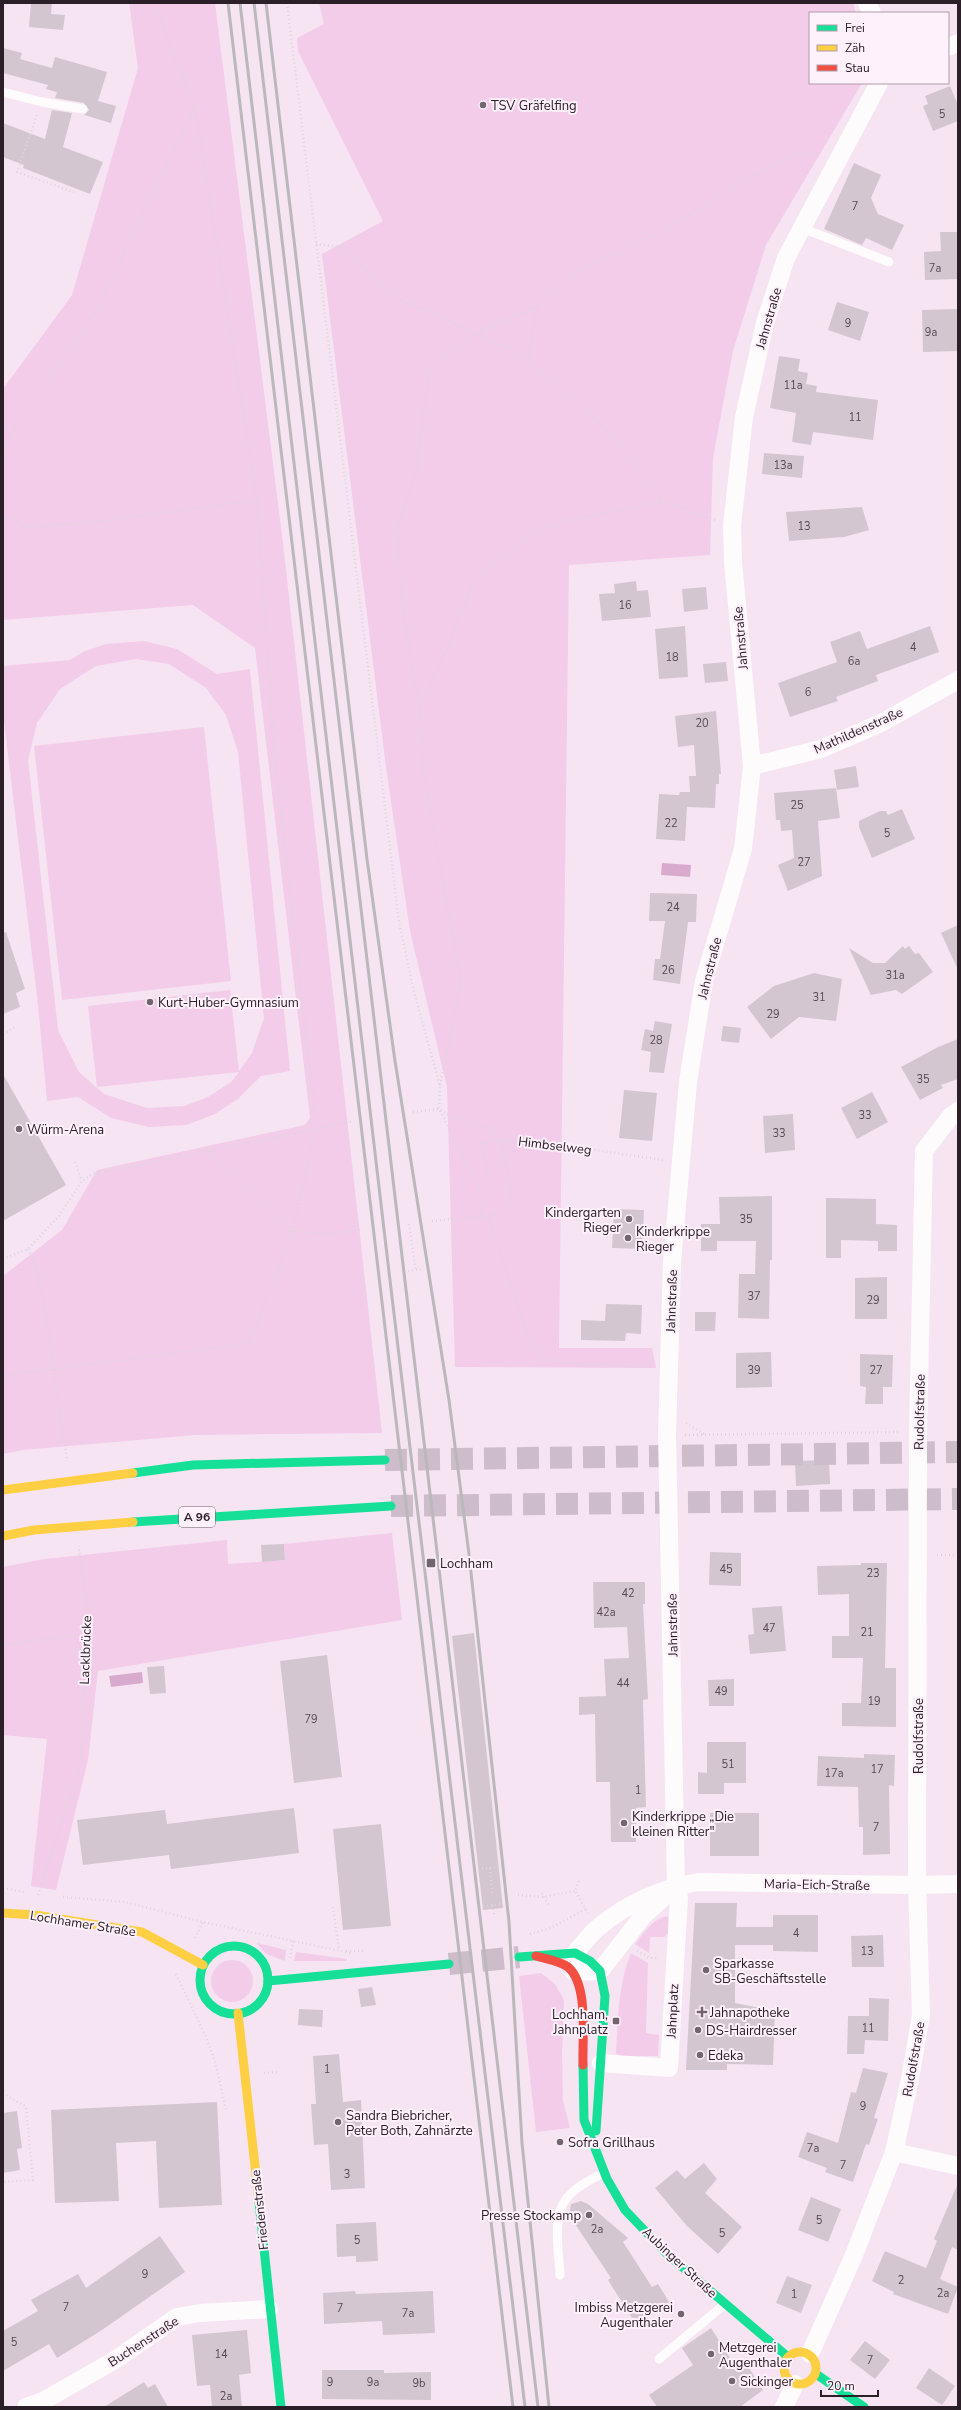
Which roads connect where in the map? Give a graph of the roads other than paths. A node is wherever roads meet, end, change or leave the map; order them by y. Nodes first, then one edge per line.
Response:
1 (867, 3) edge
2 (872, 12) edge
3 (878, 84) edge
4 (3, 92) edge
5 (83, 109) dead end
6 (802, 228) junction
7 (889, 262) dead end
8 (958, 680) edge
9 (752, 766) junction
10 (958, 1111) edge
11 (385, 1460) tunnel mouth
12 (3, 1490) edge
13 (391, 1506) tunnel mouth
14 (3, 1536) edge
15 (958, 1884) edge
16 (917, 1885) junction
17 (676, 1886) junction
18 (3, 1913) edge
19 (575, 1953) junction
20 (536, 1956) junction
21 (519, 1957) tunnel mouth
22 (449, 1964) tunnel mouth
23 (203, 1966) junction
24 (600, 1971) junction
25 (574, 1972) junction
26 (268, 1981) junction
27 (238, 2013) junction
28 (601, 2063) junction
29 (595, 2150) junction
30 (894, 2152) junction
31 (958, 2166) edge
32 (604, 2172) junction
33 (560, 2275) dead end
34 (725, 2304) junction
35 (269, 2309) junction
36 (810, 2354) junction
37 (788, 2357) junction
38 (659, 2359) dead end
39 (816, 2374) junction
40 (795, 2384) junction
41 (26, 2407) edge
42 (281, 2407) edge
43 (784, 2407) edge
44 (864, 2407) edge

1 - 2 street
3 - 6 street, Jahnstraße
4 - 5 lane
6 - 7 lane
6 - 9 street, Jahnstraße
8 - 9 street, Mathildenstraße
9 - 17 street, Jahnstraße
10 - 16 street, Rudolfstraße
11 - 12 main road
13 - 14 main road, A 96
15 - 16 street, Maria-Eich-Straße
16 - 17 street, Maria-Eich-Straße
16 - 30 street, Rudolfstraße
17 - 19 street, Maria-Eich-Straße
17 - 24 street
17 - 28 street, Jahnplatz
18 - 23 main road, Lochhamer Straße
19 - 20 main road
19 - 24 main road
19 - 25 street, Aubinger Straße
20 - 21 main road
20 - 25 main road
22 - 26 main road
23 - 26 main road
23 - 27 main road
24 - 25 street
24 - 28 main road, Aubinger Straße
25 - 29 main road, Aubinger Straße
26 - 27 main road
27 - 35 main road, Friedenstraße
28 - 29 main road, Aubinger Straße
29 - 32 main road, Aubinger Straße
30 - 31 street
30 - 36 street, Rudolfstraße
32 - 33 lane
32 - 34 main road, Aubinger Straße
34 - 37 main road, Aubinger Straße
34 - 38 lane
35 - 41 street, Buchenstraße
35 - 42 main road, Friedenstraße
36 - 37 main road
36 - 39 main road
37 - 40 main road
39 - 40 main road
39 - 44 main road
40 - 43 street

